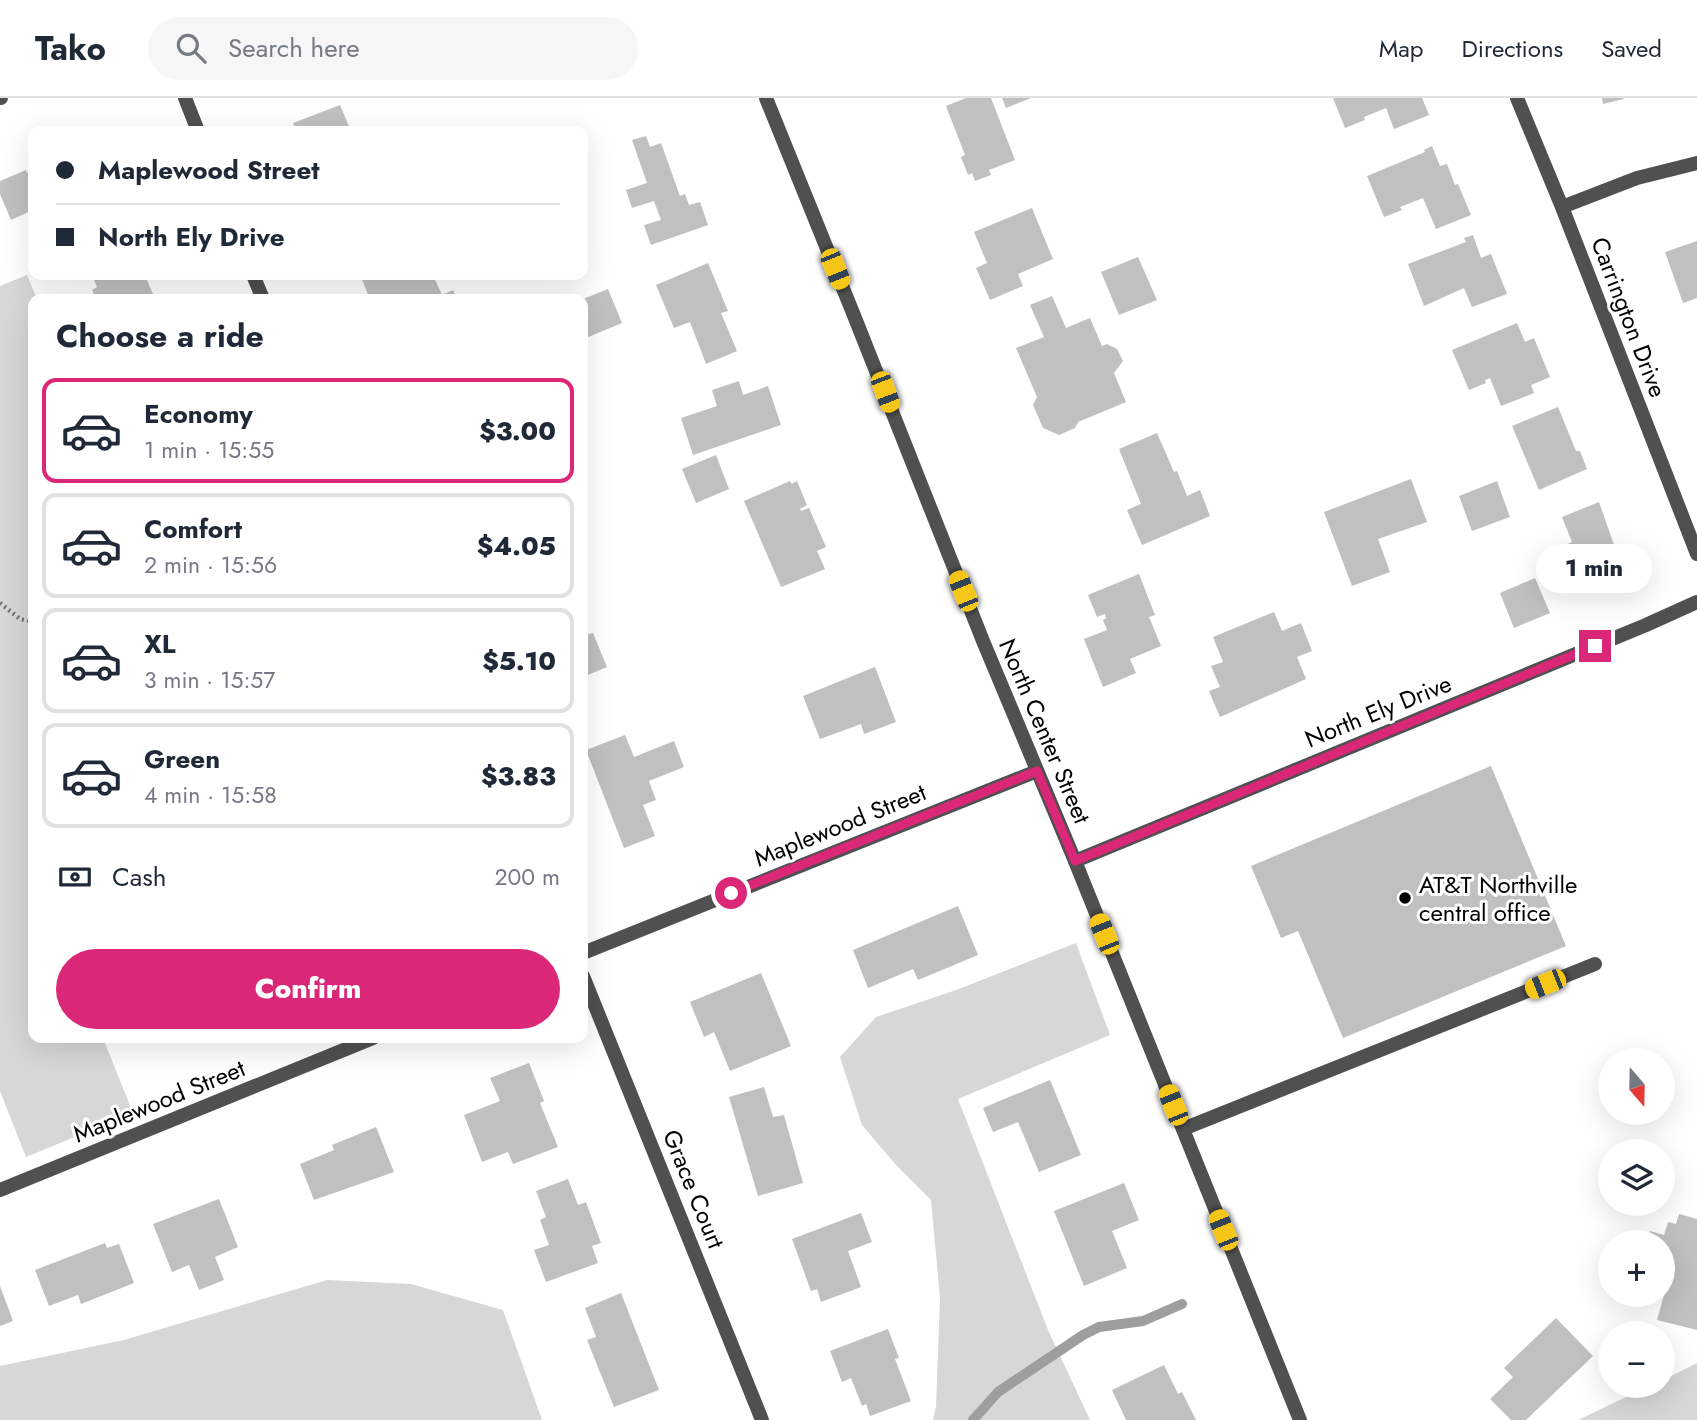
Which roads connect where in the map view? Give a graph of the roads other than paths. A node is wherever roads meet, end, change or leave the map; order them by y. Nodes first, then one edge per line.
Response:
1 (185, 98) edge
2 (766, 98) edge
3 (1517, 98) edge
4 (196, 126) edge
5 (1697, 163) edge
6 (1562, 207) junction
7 (1697, 554) edge
8 (1697, 602) edge
9 (1037, 771) junction
10 (1075, 861) junction
11 (588, 951) edge
12 (1595, 964) dead end
13 (588, 988) edge
14 (361, 1043) edge
15 (1183, 1129) junction
16 (0, 1190) edge
17 (762, 1420) edge
18 (1300, 1420) edge

1 - 4 street
2 - 9 street, North Center Street
3 - 6 street, Carrington Drive
5 - 6 street
6 - 7 street, Carrington Drive
8 - 10 street, North Ely Drive
9 - 10 street, North Center Street
9 - 11 street, Maplewood Street
10 - 15 street, North Center Street
12 - 15 street
13 - 17 street, Grace Court
14 - 16 street, Maplewood Street
15 - 18 street, North Center Street

